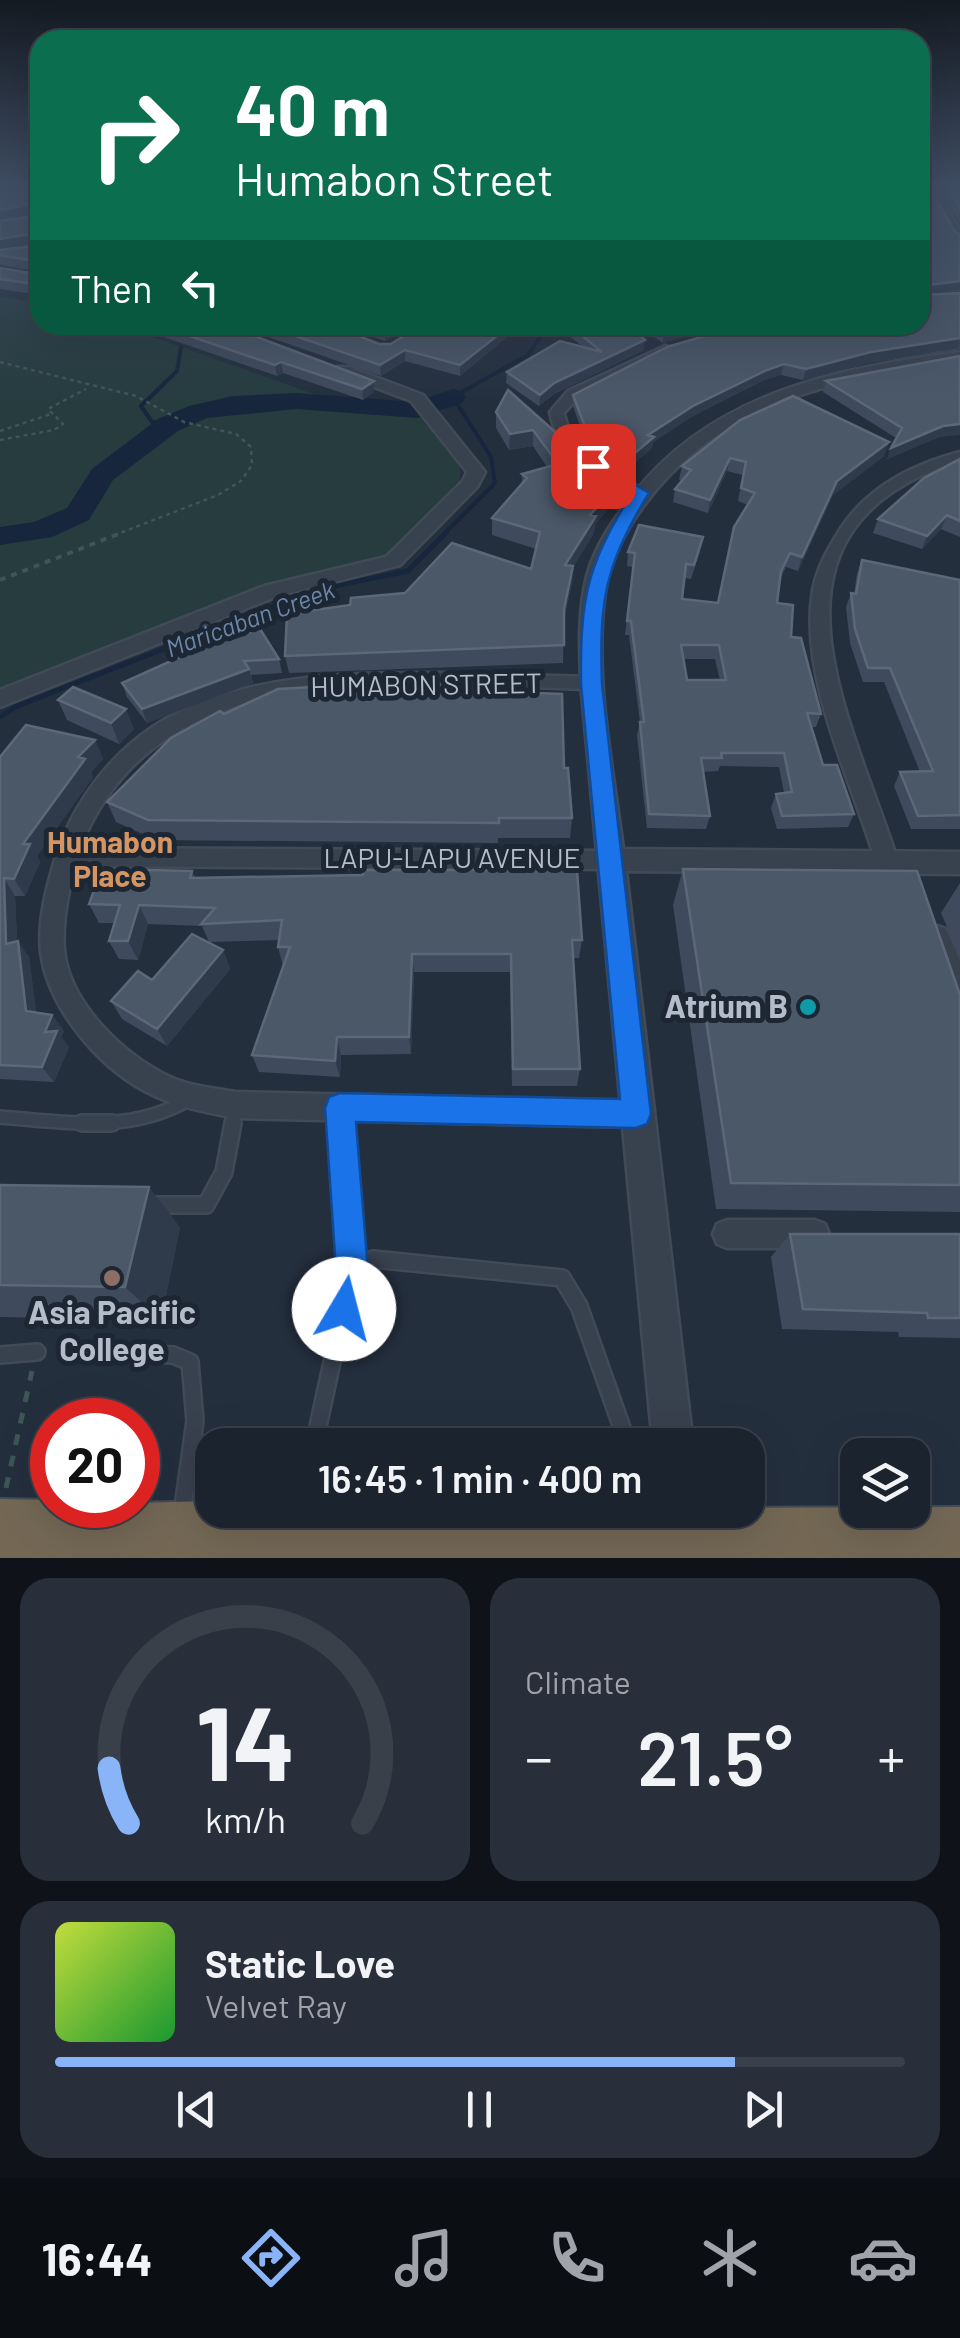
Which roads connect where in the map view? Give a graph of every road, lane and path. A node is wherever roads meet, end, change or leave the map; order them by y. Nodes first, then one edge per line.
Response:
1 (679, 345) edge
2 (374, 356) edge
3 (960, 357) edge
4 (0, 362) edge
5 (331, 366) edge
6 (348, 372) junction
7 (90, 388) junction
8 (51, 414) junction
9 (0, 432) edge
10 (0, 440) edge
11 (960, 456) edge
12 (640, 493) junction
13 (0, 580) edge
14 (592, 684) junction
15 (0, 699) edge
16 (64, 857) junction
17 (612, 860) junction
18 (888, 862) junction
19 (960, 863) edge
20 (938, 936) edge
21 (960, 990) edge
22 (193, 1096) junction
23 (236, 1105) junction
24 (340, 1108) junction
25 (636, 1114) junction
26 (0, 1117) edge
27 (127, 1205) edge
28 (727, 1234) dead end
29 (844, 1234) edge
30 (352, 1270) junction
31 (37, 1352) joint
32 (67, 1352) dead end
33 (0, 1355) edge
34 (318, 1428) edge
35 (622, 1428) edge
36 (671, 1428) edge
37 (183, 1507) dead end
38 (1, 1519) edge
39 (960, 1539) edge

1 - 12 street
2 - 6 street
3 - 12 street
4 - 7 path
5 - 6 street
6 - 15 street
7 - 8 path
7 - 13 path
8 - 9 path
8 - 10 path
11 - 18 street
12 - 14 street
14 - 16 street, HUMABON STREET
14 - 17 street
16 - 17 street, LAPU-LAPU AVENUE
16 - 22 street, HUMABON STREET
17 - 18 street, LAPU-LAPU AVENUE
17 - 25 street
18 - 19 street, LAPU-LAPU AVENUE
20 - 21 street
22 - 23 street, HUMABON STREET
22 - 26 lane
23 - 24 street, HUMABON STREET
23 - 27 lane
24 - 25 street, HUMABON STREET
24 - 30 lane
25 - 36 street
28 - 29 street
30 - 34 lane
30 - 35 lane
31 - 33 lane
31 - 38 path
32 - 37 lane
38 - 39 highway

